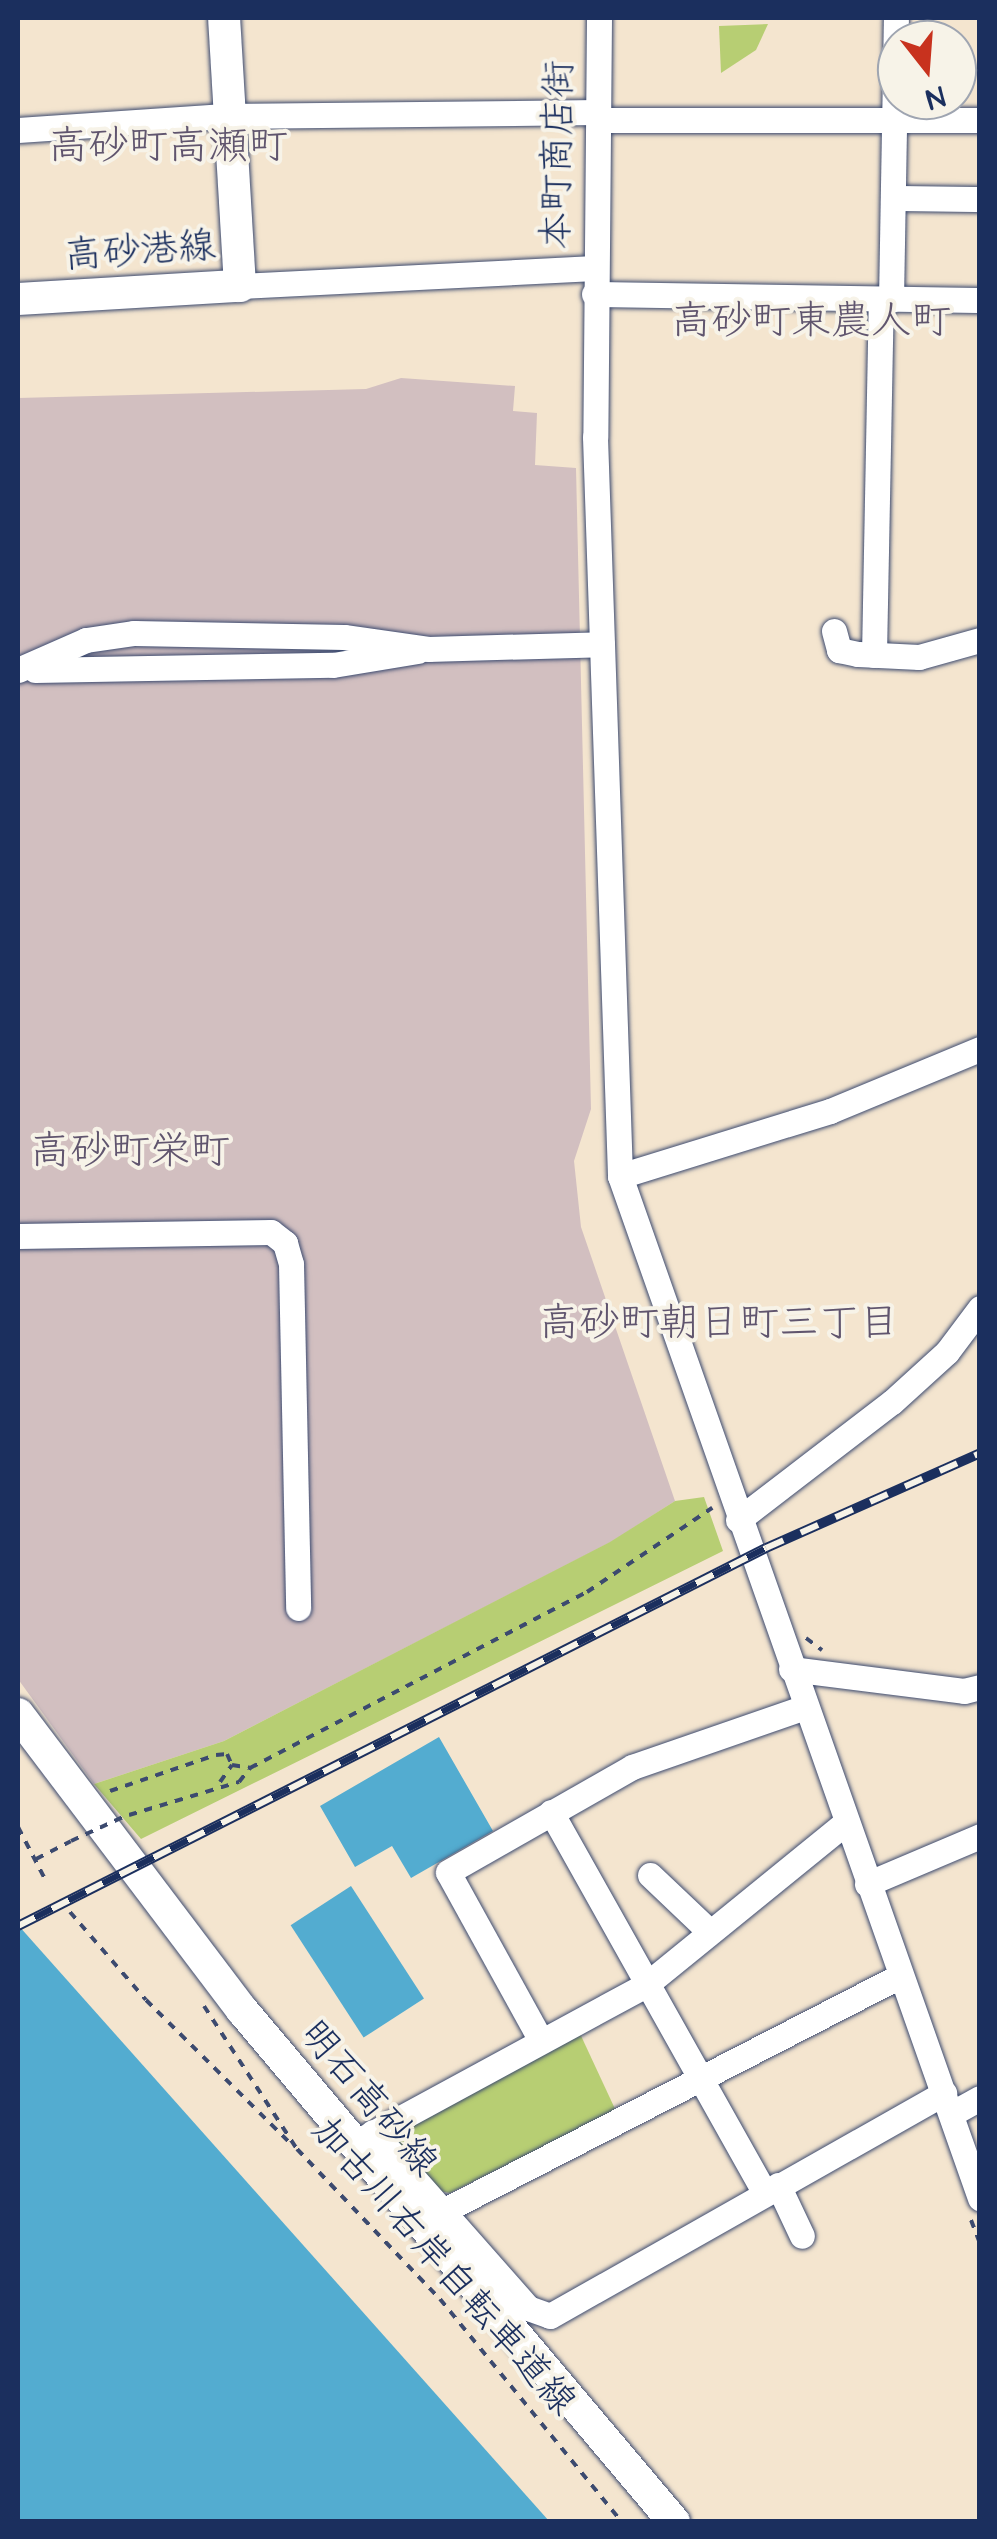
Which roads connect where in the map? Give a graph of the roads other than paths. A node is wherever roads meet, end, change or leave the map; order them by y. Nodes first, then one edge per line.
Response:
1 (224, 18) edge
2 (599, 18) edge
3 (896, 18) edge
4 (225, 116) junction
5 (598, 116) junction
6 (980, 120) edge
7 (894, 121) junction
8 (18, 130) edge
9 (893, 198) junction
10 (980, 199) edge
11 (594, 281) junction
12 (240, 286) junction
13 (18, 299) edge
14 (886, 300) junction
15 (980, 300) edge
16 (834, 631) dead end
17 (980, 640) edge
18 (602, 644) junction
19 (428, 648) junction
20 (874, 655) junction
21 (21, 670) edge
22 (980, 1049) edge
23 (620, 1176) junction
24 (18, 1236) edge
25 (980, 1308) edge
26 (980, 1344) edge
27 (947, 1352) junction
28 (738, 1520) junction
29 (298, 1608) dead end
30 (791, 1670) junction
31 (979, 1688) edge
32 (804, 1708) junction
33 (18, 1714) edge
34 (551, 1812) junction
35 (845, 1823) junction
36 (980, 1836) edge
37 (650, 1876) dead end
38 (867, 1884) junction
39 (708, 1930) junction
40 (898, 1977) junction
41 (648, 1984) junction
42 (539, 2037) junction
43 (701, 2076) junction
44 (980, 2098) edge
45 (947, 2104) junction
46 (363, 2138) junction
47 (771, 2189) junction
48 (980, 2198) edge
49 (443, 2211) junction
50 (802, 2236) dead end
51 (674, 2522) edge

1 - 4 main road, 高砂港線
2 - 5 street, 本町商店街
3 - 7 street
4 - 5 street
4 - 8 street
4 - 12 main road, 高砂港線
5 - 7 street
5 - 11 street, 本町商店街
6 - 7 street
7 - 9 street
9 - 10 street
9 - 14 street
11 - 12 street
11 - 14 street
11 - 18 street, 本町商店街
12 - 13 main road, 高砂港線
14 - 15 street
14 - 20 street
16 - 20 street
17 - 20 street
18 - 19 street
18 - 23 street, 本町商店街
19 - 21 street
19 - 21 street
22 - 23 street
23 - 28 street, 本町商店街
24 - 29 street
25 - 27 street
26 - 27 street
27 - 28 street
28 - 30 street, 本町商店街
30 - 31 street
30 - 32 street, 本町商店街
32 - 34 street
32 - 35 street, 本町商店街
33 - 46 main road, 明石高砂線
34 - 41 street
34 - 42 street
35 - 38 street, 本町商店街
35 - 39 street
36 - 38 street
37 - 39 street
38 - 40 street, 本町商店街
39 - 41 street
40 - 43 street
40 - 45 street, 本町商店街
41 - 42 street
41 - 43 street
42 - 46 street
43 - 47 street
43 - 49 street
44 - 45 street
45 - 47 street
45 - 48 street, 本町商店街
46 - 49 street
46 - 51 main road, 明石高砂線
47 - 49 street
47 - 50 street

